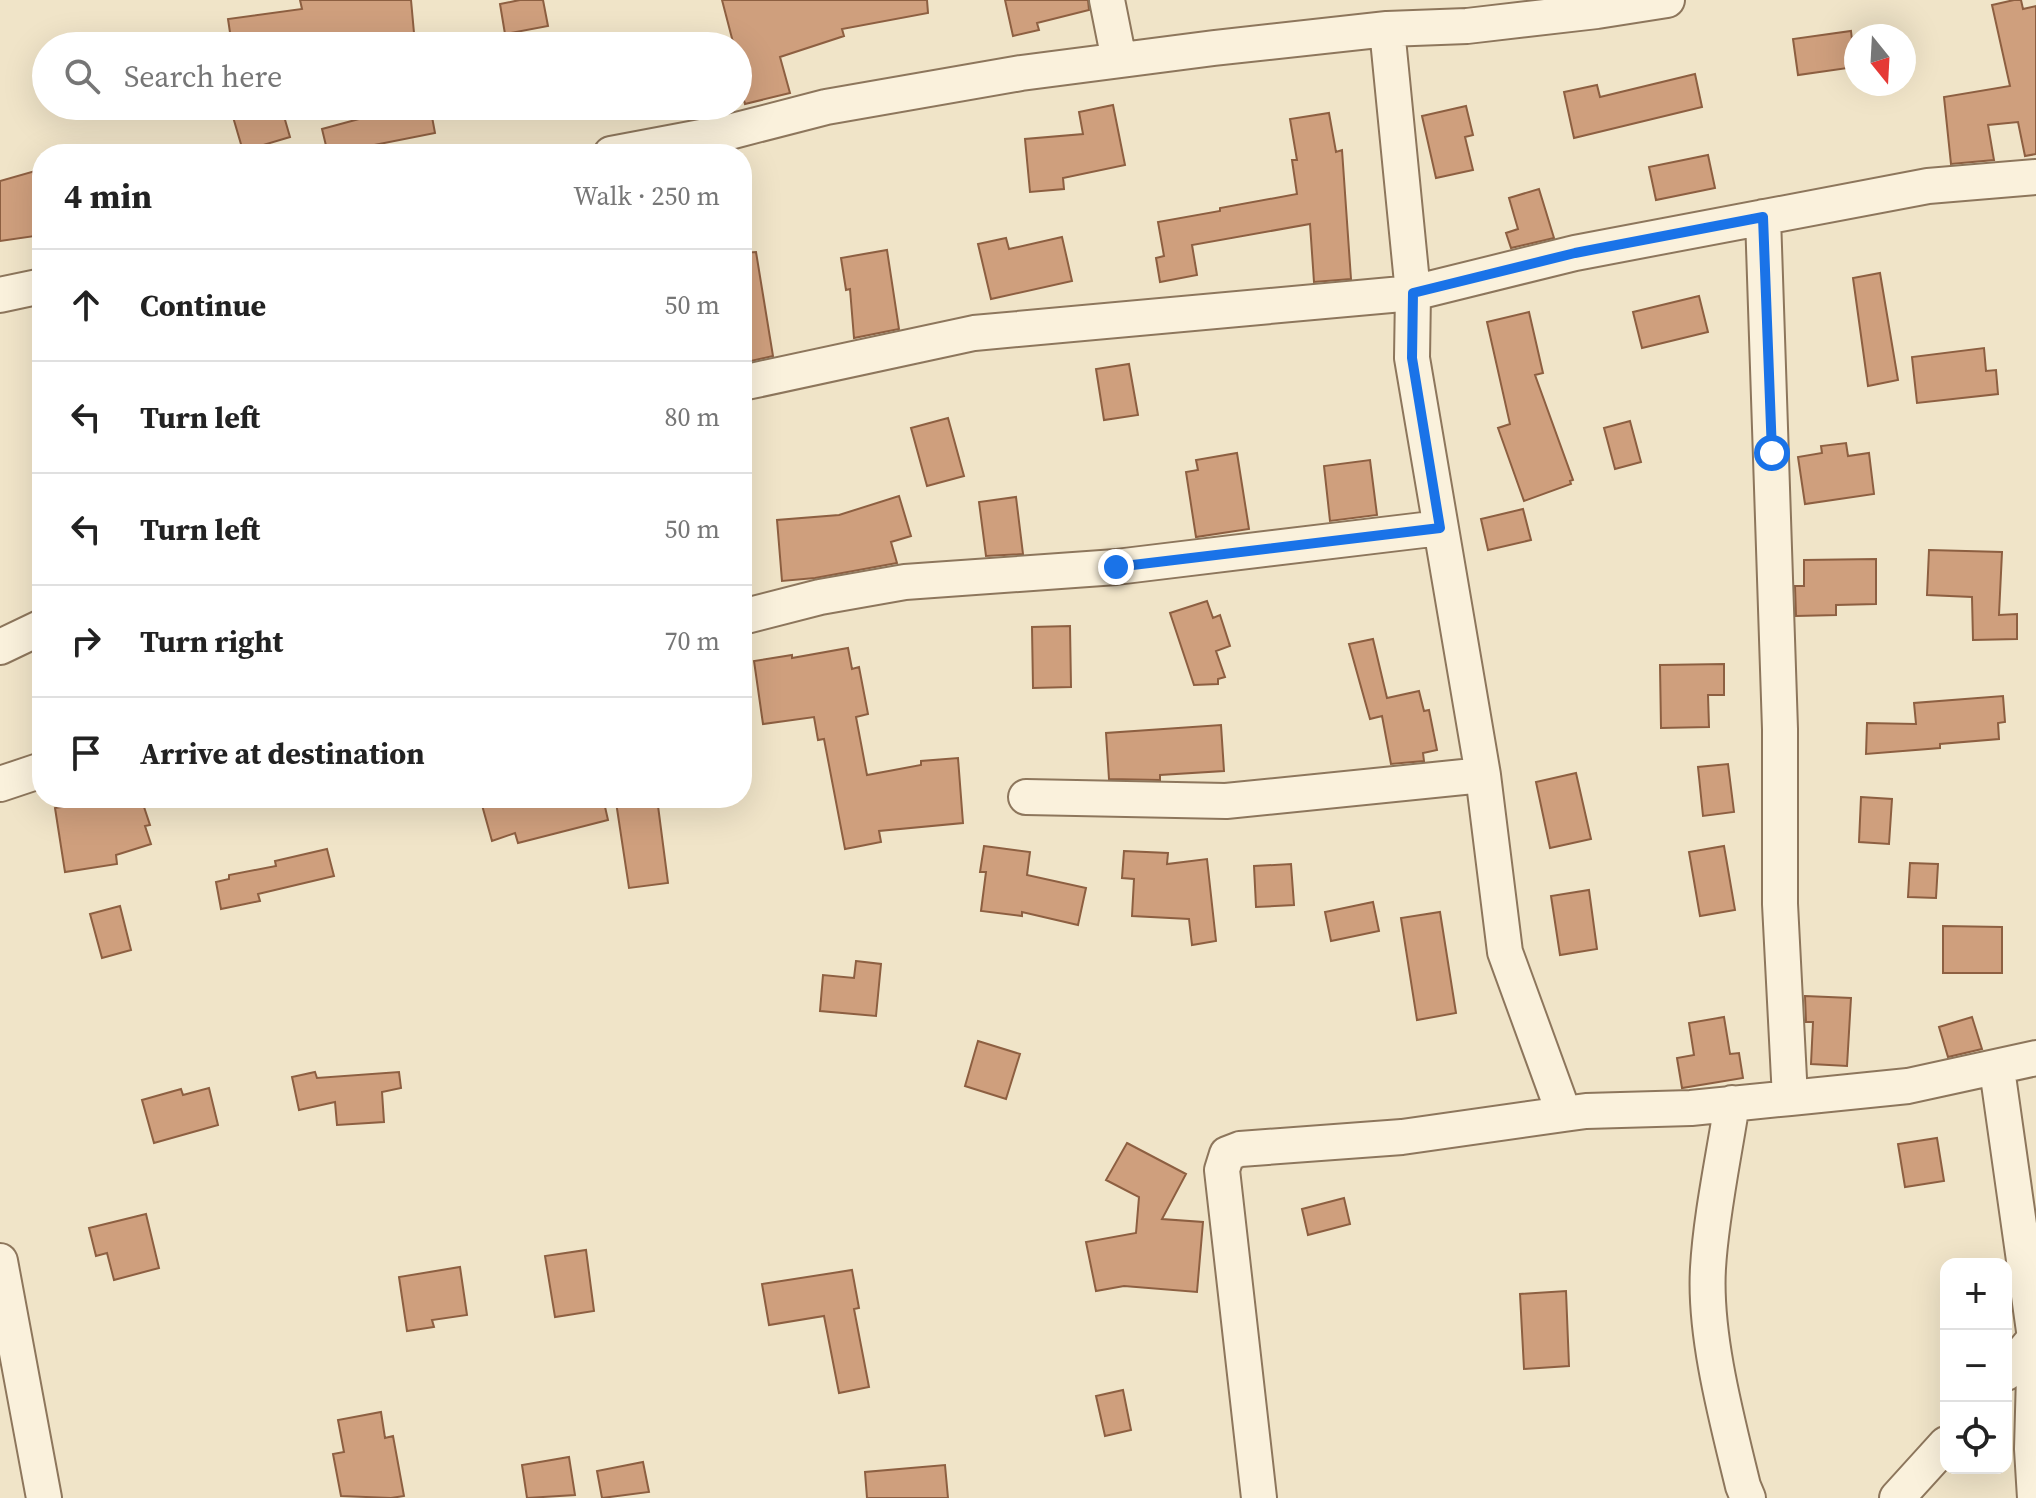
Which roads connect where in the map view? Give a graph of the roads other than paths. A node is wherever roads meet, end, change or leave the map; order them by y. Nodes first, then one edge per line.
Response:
1 (1107, 0) edge
2 (1667, 0) edge
3 (1387, 29) junction
4 (1119, 60) junction
5 (664, 144) edge
6 (2036, 177) edge
7 (1763, 217) junction
8 (32, 288) edge
9 (1413, 293) junction
10 (0, 295) edge
11 (752, 381) edge
12 (1440, 528) junction
13 (752, 614) edge
14 (32, 632) edge
15 (0, 647) edge
16 (32, 773) edge
17 (1483, 775) junction
18 (0, 784) edge
19 (1026, 797) dead end
20 (2036, 1058) edge
21 (1997, 1069) junction
22 (1790, 1098) junction
23 (1732, 1103) junction
24 (1564, 1114) junction
25 (0, 1261) edge
26 (2035, 1338) edge
27 (2012, 1366) edge
28 (1940, 1451) edge
29 (44, 1498) edge
30 (1259, 1498) edge
31 (1748, 1498) edge
32 (1897, 1498) edge
33 (2035, 1498) edge

1 - 4 street
2 - 3 street
3 - 4 street
3 - 9 street
4 - 5 street
6 - 7 street
7 - 9 street
7 - 22 street
8 - 10 street
9 - 11 street
9 - 12 street
12 - 13 street
12 - 17 street
14 - 15 street
16 - 18 street
17 - 19 street
17 - 24 street
20 - 21 street
21 - 22 street
21 - 26 street
22 - 23 street
23 - 24 street
23 - 31 street
24 - 30 street
25 - 29 street
26 - 27 street
26 - 33 street
28 - 32 street

